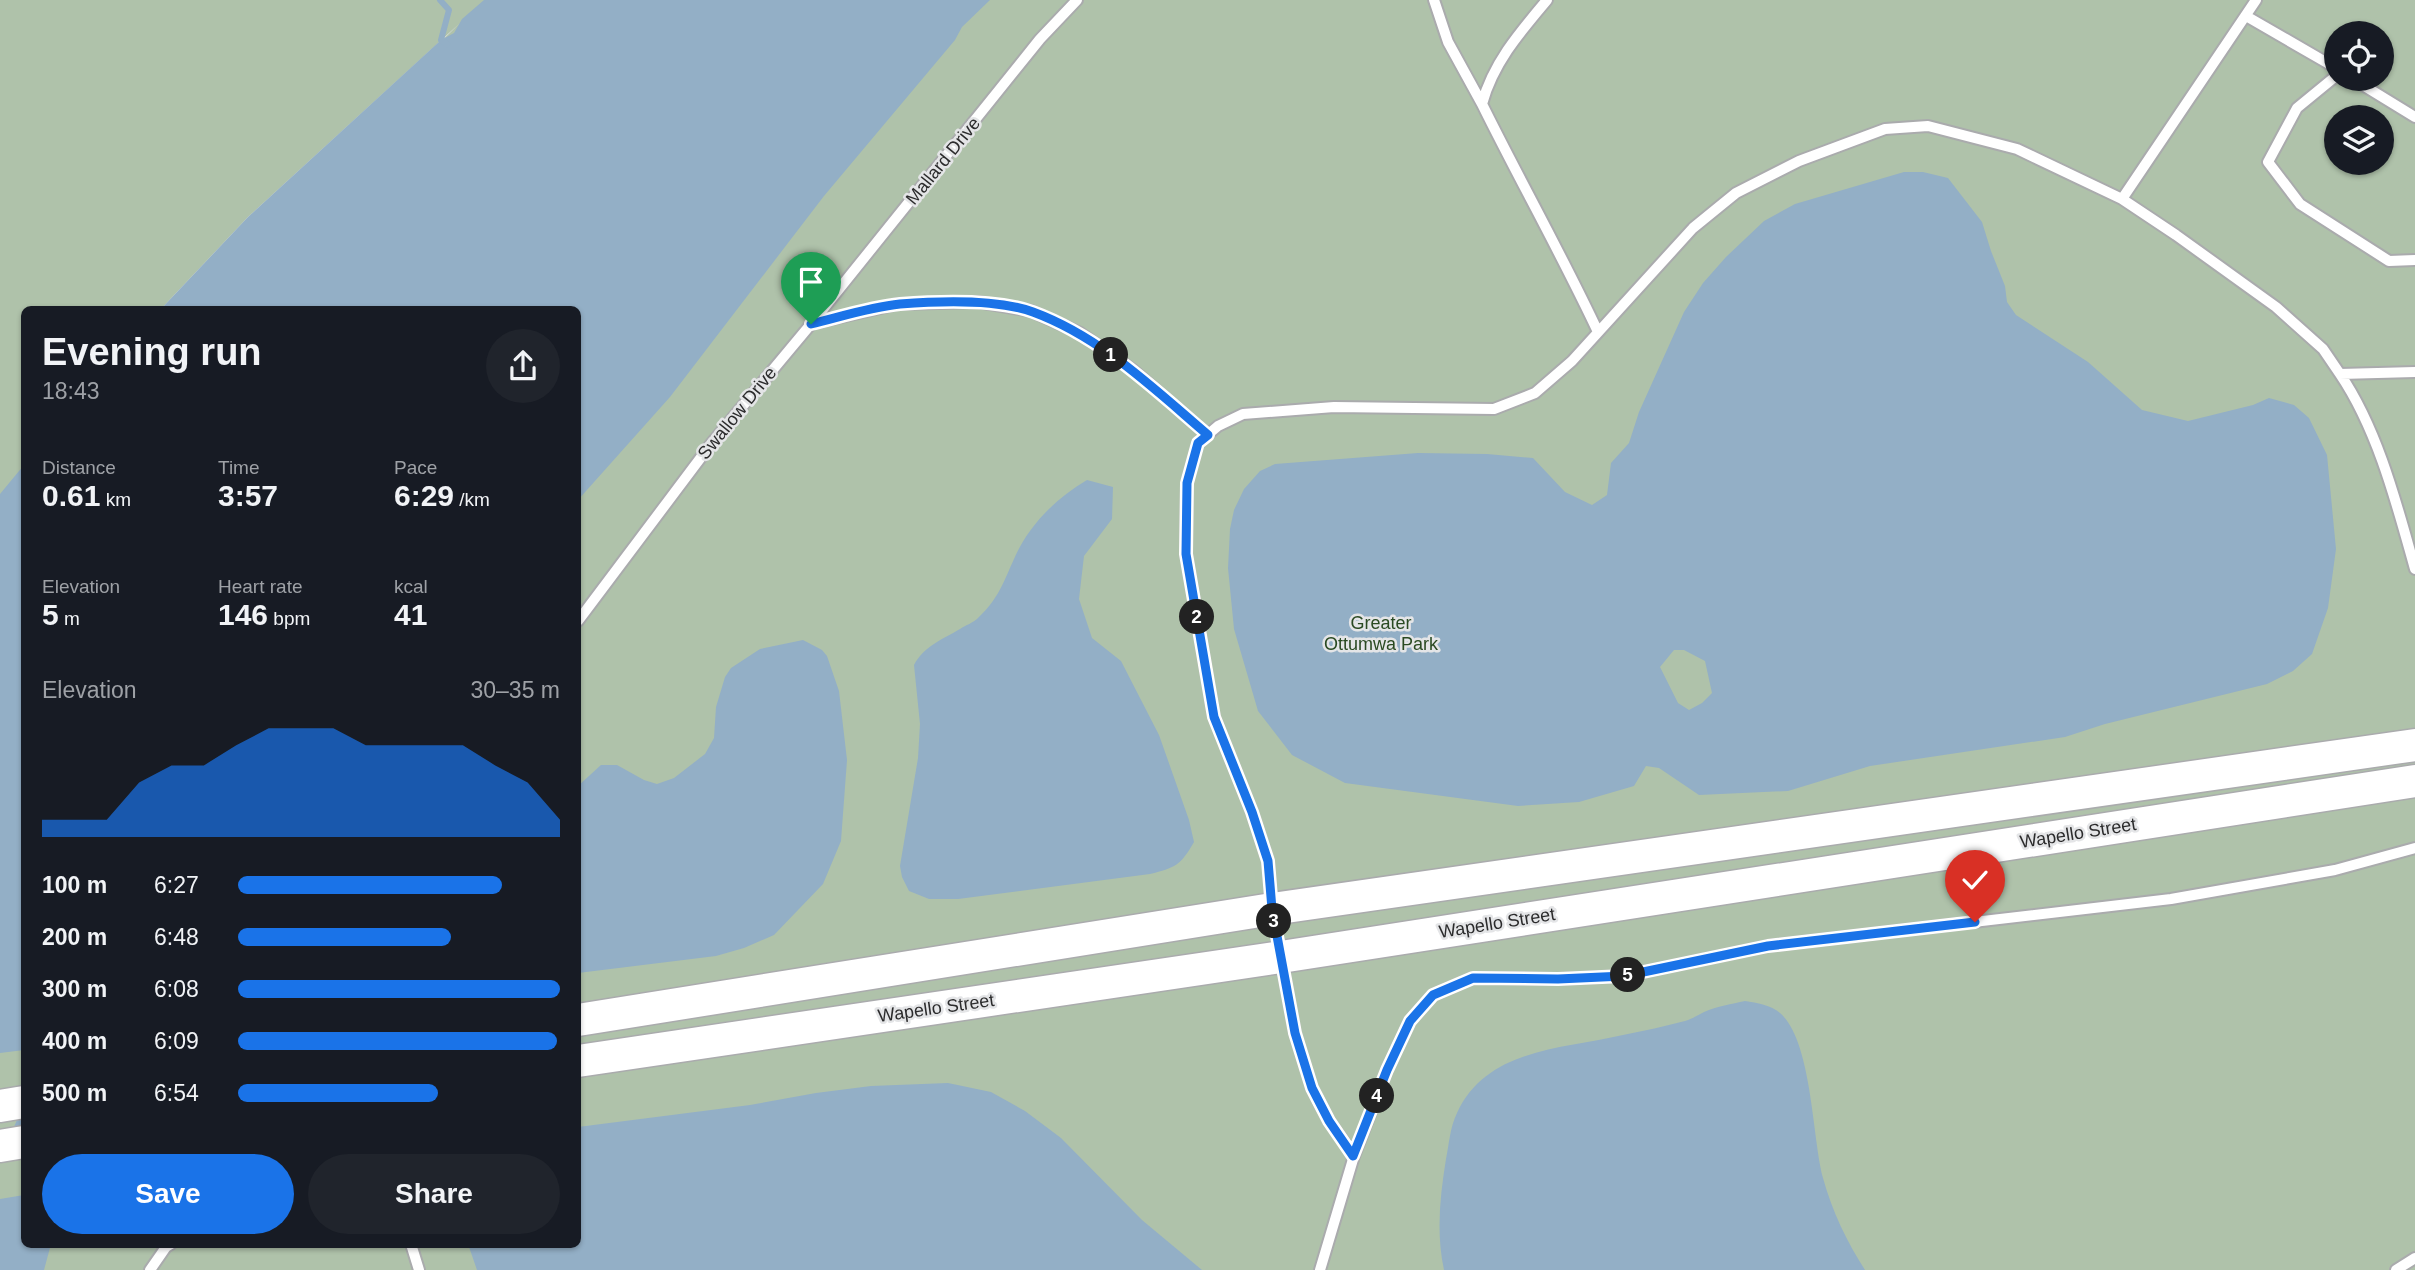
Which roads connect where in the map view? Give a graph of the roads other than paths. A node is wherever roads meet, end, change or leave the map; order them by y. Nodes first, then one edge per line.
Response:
1 (1077, 0) edge
2 (1434, 0) edge
3 (1547, 0) edge
4 (2256, 0) edge
5 (2246, 16) junction
6 (2324, 61) edge
7 (2324, 86) edge
8 (2373, 91) edge
9 (1482, 104) junction
10 (2415, 117) edge
11 (2122, 199) junction
12 (2415, 260) edge
13 (811, 324) junction
14 (1598, 332) junction
15 (2415, 372) edge
16 (2340, 374) junction
17 (1208, 435) junction
18 (2415, 569) edge
19 (581, 617) edge
20 (2415, 745) edge
21 (2415, 780) edge
22 (2415, 848) edge
23 (1272, 909) junction
24 (1281, 957) junction
25 (581, 1020) edge
26 (581, 1061) edge
27 (21, 1102) edge
28 (0, 1106) edge
29 (21, 1142) edge
30 (0, 1146) edge
31 (1353, 1156) junction
32 (165, 1248) edge
33 (412, 1248) edge
34 (2415, 1258) edge
35 (150, 1270) edge
36 (419, 1270) edge
37 (1320, 1270) edge
38 (2396, 1270) edge

1 - 13 lane, Mallard Drive
2 - 9 lane
3 - 9 lane
4 - 5 lane
5 - 6 lane
5 - 11 lane
7 - 12 lane
8 - 10 lane
9 - 14 lane
11 - 14 lane
11 - 16 lane
13 - 17 lane
13 - 19 lane, Swallow Drive
14 - 17 lane
15 - 16 lane
16 - 18 lane
17 - 23 lane
20 - 23 main road
21 - 24 main road, Wapello Street
22 - 31 lane
23 - 24 lane
23 - 25 main road
24 - 26 main road, Wapello Street
24 - 31 lane
27 - 28 main road
29 - 30 main road
31 - 37 lane
32 - 35 lane
33 - 36 lane
34 - 38 lane

